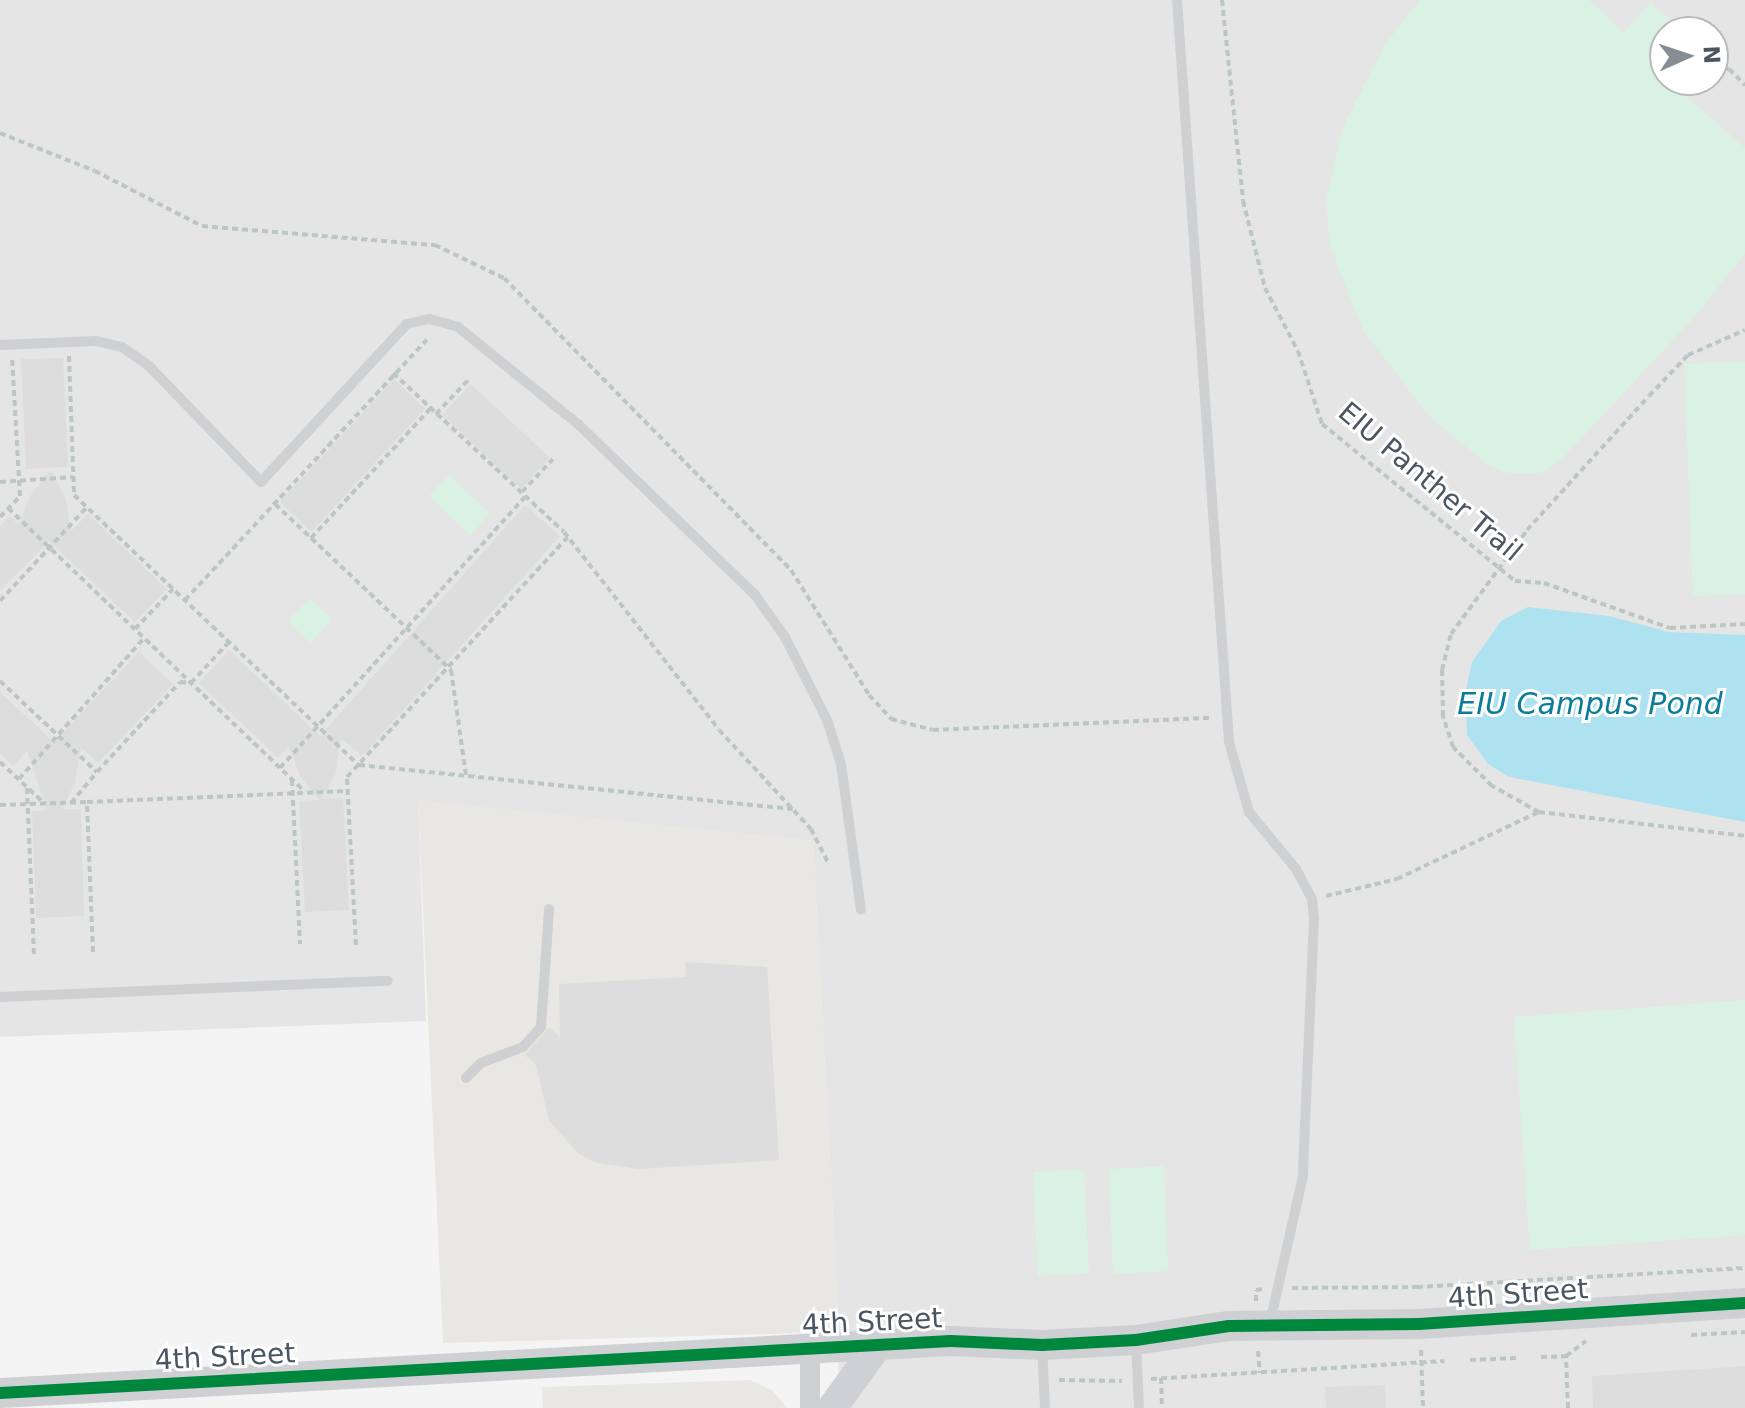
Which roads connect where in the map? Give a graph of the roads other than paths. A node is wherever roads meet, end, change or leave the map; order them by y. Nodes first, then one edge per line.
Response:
1 (1177, 0) edge
2 (6, 345) edge
3 (549, 909) dead end
4 (861, 910) dead end
5 (388, 981) dead end
6 (0, 997) edge
7 (466, 1078) dead end
8 (1745, 1303) edge
9 (1264, 1337) junction
10 (1136, 1340) junction
11 (878, 1345) junction
12 (1042, 1345) junction
13 (810, 1349) junction
14 (0, 1393) edge
15 (40, 1400) edge
16 (810, 1408) edge
17 (832, 1408) edge
18 (1045, 1408) edge
19 (1139, 1408) edge

1 - 9 lane
2 - 4 lane
3 - 7 lane
5 - 6 lane
8 - 9 street, 4th Street
9 - 10 street, 4th Street
10 - 12 street, 4th Street
10 - 19 lane
11 - 12 street, 4th Street
11 - 13 street, 4th Street
11 - 17 street
12 - 18 lane
13 - 15 street, 4th Street
13 - 16 street
14 - 15 street, 4th Street

